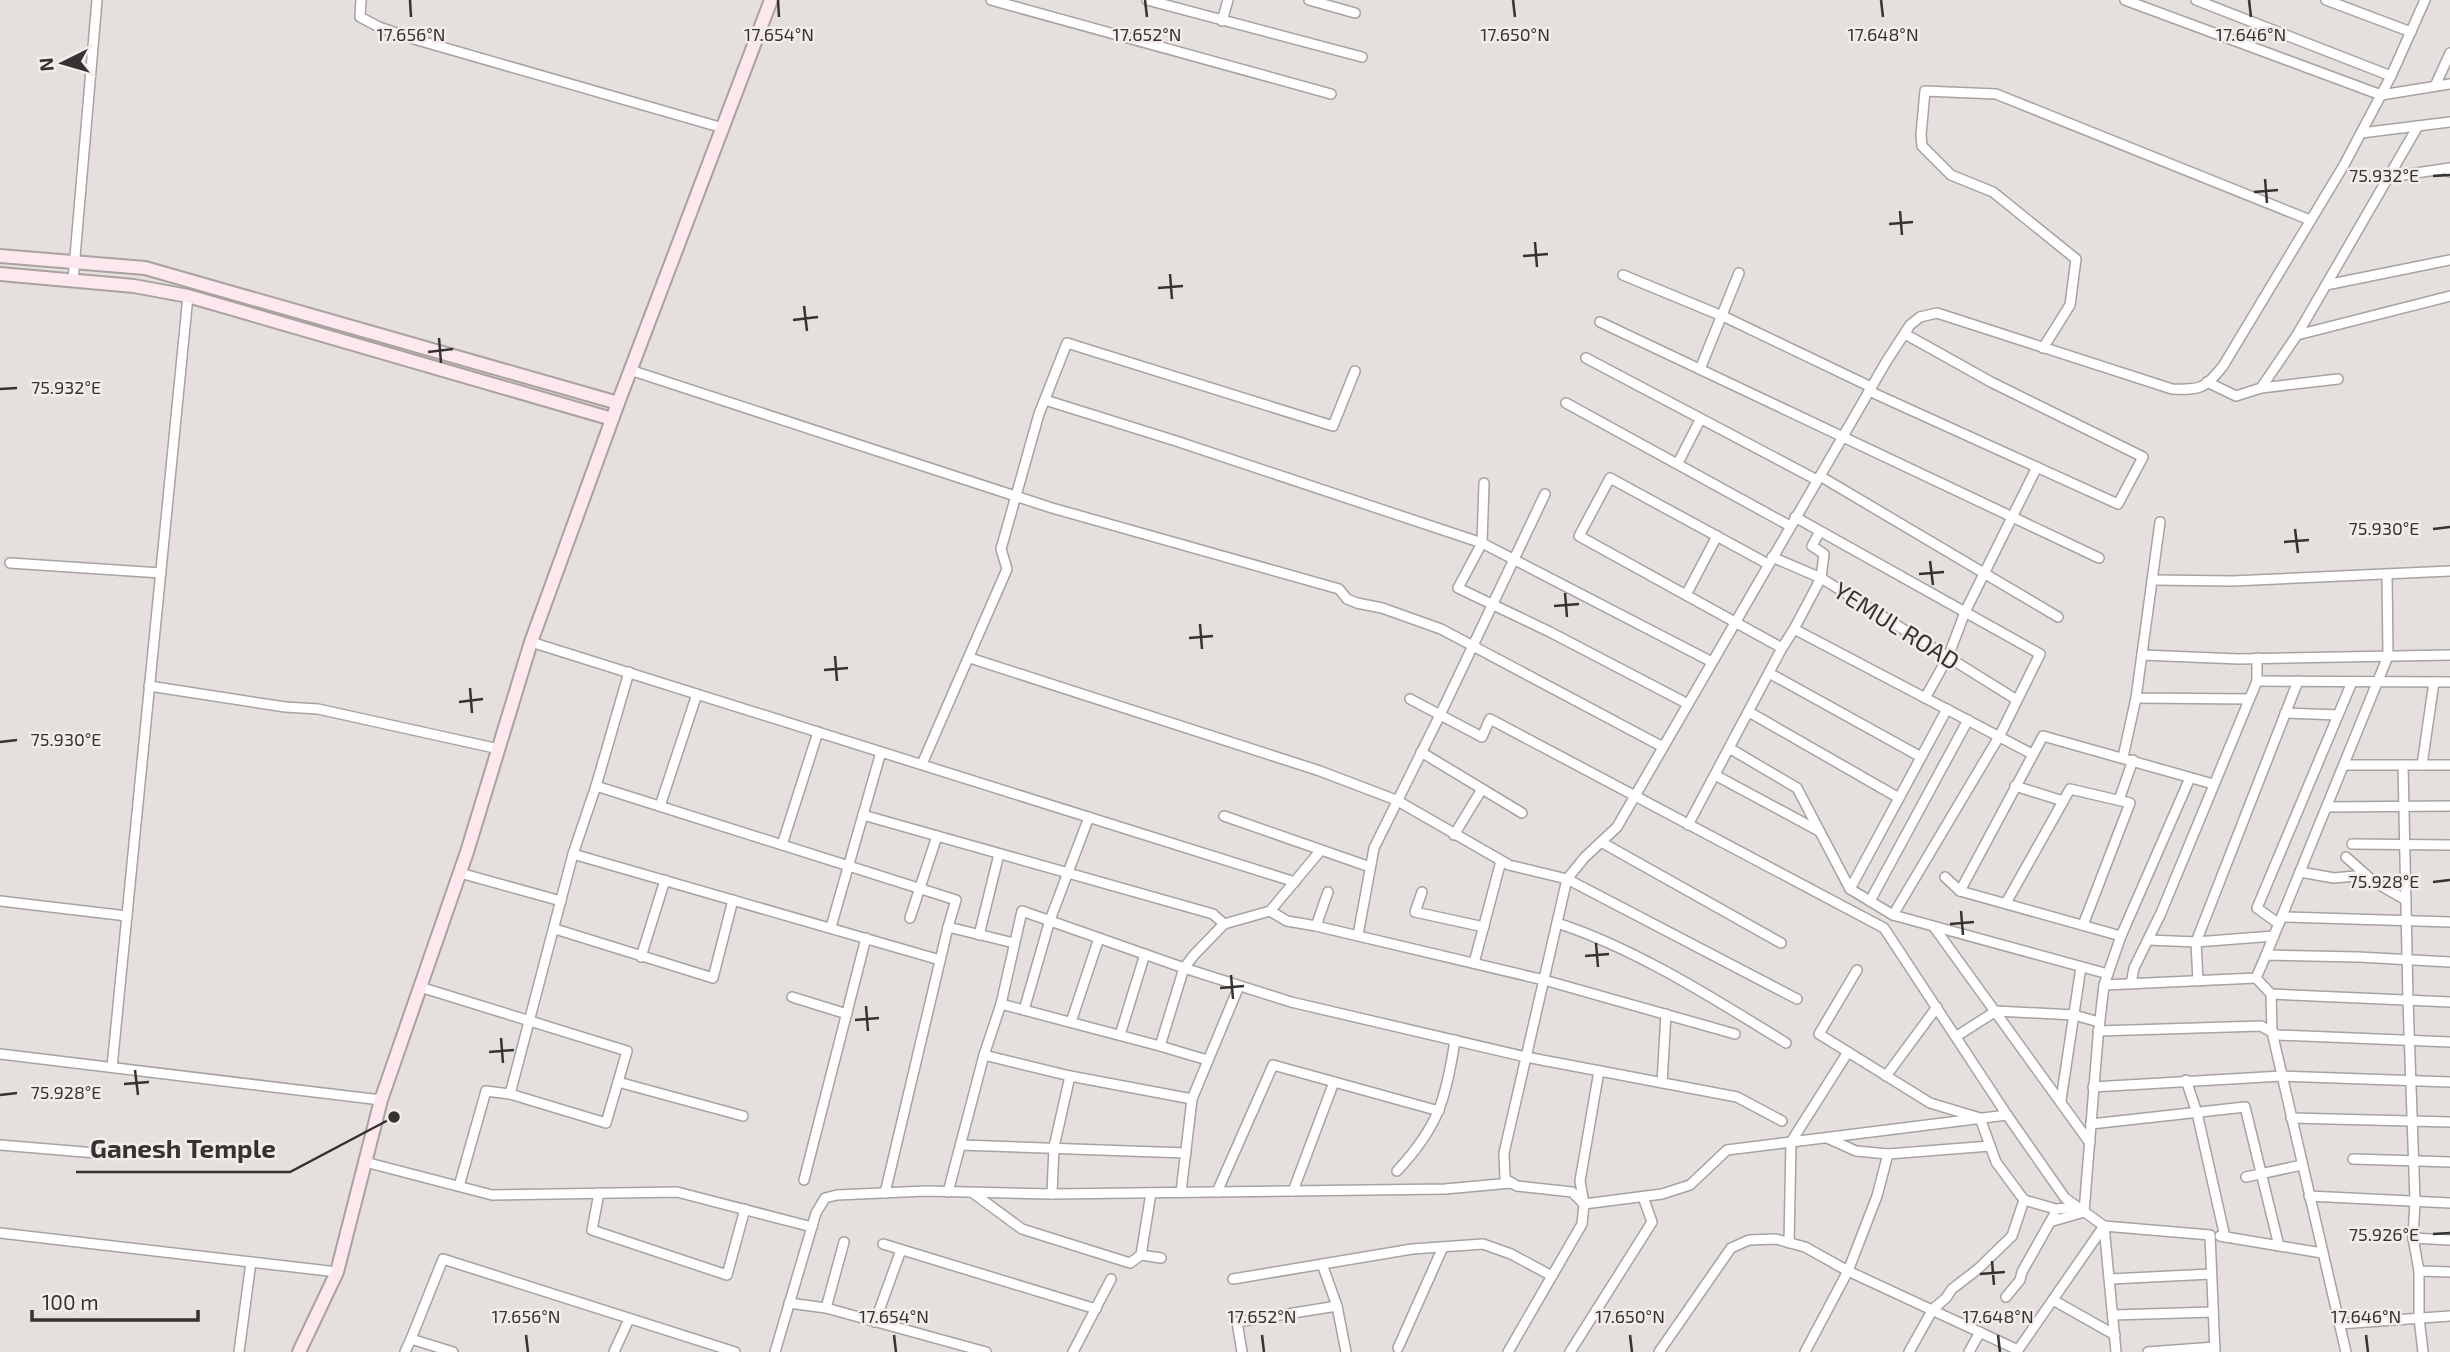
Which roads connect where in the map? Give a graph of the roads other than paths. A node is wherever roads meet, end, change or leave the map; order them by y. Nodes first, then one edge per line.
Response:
1 (97, 0) edge
2 (361, 0) edge
3 (771, 0) edge
4 (991, 0) edge
5 (1147, 0) edge
6 (1228, 0) edge
7 (1309, 0) edge
8 (2125, 0) edge
9 (2196, 0) edge
10 (2326, 0) edge
11 (2425, 0) edge
12 (1355, 13) dead end
13 (1222, 21) junction
14 (2411, 32) junction
15 (2450, 53) edge
16 (1362, 57) dead end
17 (2391, 76) junction
18 (2450, 84) edge
19 (2435, 86) junction
20 (1331, 94) dead end
21 (2381, 95) junction
22 (2450, 122) edge
23 (2418, 126) junction
24 (723, 128) junction
25 (2361, 133) junction
26 (2450, 172) edge
27 (2389, 177) junction
28 (2310, 220) junction
29 (0, 257) edge
30 (2450, 260) edge
31 (75, 262) junction
32 (1739, 273) dead end
33 (0, 274) edge
34 (1623, 275) dead end
35 (73, 280) junction
36 (2326, 285) junction
37 (188, 296) junction
38 (2450, 296) edge
39 (1721, 316) junction
40 (1600, 322) dead end
41 (1905, 334) junction
42 (2297, 335) junction
43 (2043, 348) junction
44 (1586, 358) dead end
45 (1700, 369) junction
46 (630, 370) junction
47 (1355, 371) dead end
48 (2338, 379) dead end
49 (2207, 382) junction
50 (2261, 388) junction
51 (1870, 389) junction
52 (1045, 400) junction
53 (618, 403) junction
54 (1566, 403) dead end
55 (612, 419) junction
56 (1700, 420) junction
57 (1843, 436) junction
58 (1678, 463) junction
59 (2037, 467) junction
60 (1818, 478) junction
61 (1484, 483) dead end
62 (1545, 494) dead end
63 (1016, 496) junction
64 (2012, 517) junction
65 (1793, 521) junction
66 (2160, 522) dead end
67 (1820, 531) junction
68 (1717, 536) junction
69 (1482, 543) junction
70 (2099, 558) dead end
71 (1514, 559) junction
72 (1770, 561) junction
73 (10, 563) dead end
74 (2450, 571) edge
75 (161, 572) junction
76 (1984, 573) junction
77 (2387, 574) junction
78 (1821, 578) junction
79 (2152, 580) junction
80 (1686, 595) junction
81 (1492, 605) junction
82 (1965, 612) junction
83 (2058, 617) dead end
84 (1734, 622) junction
85 (1794, 629) junction
86 (531, 642) junction
87 (1473, 646) junction
88 (1782, 649) junction
89 (2143, 655) junction
90 (2450, 655) edge
91 (2388, 656) junction
92 (1948, 657) junction
93 (970, 658) junction
94 (2257, 658) junction
95 (1712, 662) junction
96 (629, 672) junction
97 (1769, 673) junction
98 (2257, 681) junction
99 (2298, 681) junction
100 (2352, 682) junction
101 (2378, 682) junction
102 (2434, 682) junction
103 (2450, 682) edge
104 (149, 686) junction
105 (697, 694) junction
106 (1925, 698) junction
107 (2136, 698) junction
108 (1410, 699) dead end
109 (2249, 699) junction
110 (2017, 700) junction
111 (1688, 704) junction
112 (1947, 709) junction
113 (1749, 712) junction
114 (2285, 713) junction
115 (1440, 715) junction
116 (2337, 715) junction
117 (1968, 720) junction
118 (818, 732) junction
119 (2000, 736) junction
120 (1663, 747) junction
121 (1729, 748) junction
122 (499, 749) junction
123 (881, 752) junction
124 (1421, 752) junction
125 (2032, 754) junction
126 (1921, 757) junction
127 (2128, 759) junction
128 (922, 764) junction
129 (2344, 765) junction
130 (2403, 765) junction
131 (2422, 765) junction
132 (2450, 765) edge
133 (1715, 775) junction
134 (2190, 778) junction
135 (2213, 785) junction
136 (596, 786) junction
137 (2015, 786) junction
138 (1482, 789) junction
139 (1634, 797) junction
140 (1899, 798) junction
141 (1396, 800) junction
142 (2119, 800) junction
143 (2063, 801) junction
144 (660, 806) junction
145 (2450, 806) edge
146 (2327, 807) junction
147 (2405, 807) junction
148 (1522, 813) dead end
149 (863, 815) junction
150 (1224, 816) dead end
151 (1089, 817) junction
152 (1688, 825) junction
153 (1820, 832) junction
154 (1454, 835) junction
155 (937, 836) junction
156 (1601, 842) junction
157 (782, 845) junction
158 (2352, 845) dead end
159 (2406, 845) junction
160 (2450, 845) edge
161 (1321, 850) junction
162 (573, 854) junction
163 (999, 854) junction
164 (2346, 857) dead end
165 (1501, 860) junction
166 (848, 866) junction
167 (1370, 867) junction
168 (2300, 872) junction
169 (460, 873) junction
170 (1069, 873) junction
171 (2366, 876) junction
172 (1945, 877) dead end
173 (1567, 879) junction
174 (665, 880) junction
175 (1296, 882) junction
176 (919, 888) junction
177 (1850, 889) junction
178 (1960, 891) junction
179 (1328, 892) dead end
180 (1422, 892) dead end
181 (733, 900) junction
182 (2406, 900) junction
183 (0, 901) edge
184 (561, 901) junction
185 (1870, 901) junction
186 (2006, 903) junction
187 (1270, 911) junction
188 (1893, 915) junction
189 (127, 916) junction
190 (910, 918) dead end
191 (1050, 920) junction
192 (2280, 920) junction
193 (2406, 921) junction
194 (2450, 922) edge
195 (1557, 923) junction
196 (1224, 924) junction
197 (2083, 925) junction
198 (1316, 926) junction
199 (1484, 927) junction
200 (1934, 927) junction
201 (831, 928) junction
202 (948, 928) junction
203 (555, 929) junction
204 (979, 935) junction
205 (1358, 936) junction
206 (2122, 936) junction
207 (2274, 936) junction
208 (1099, 938) junction
209 (866, 939) junction
210 (2148, 940) junction
211 (2196, 942) junction
212 (1014, 943) junction
213 (1781, 943) dead end
214 (1145, 954) junction
215 (2266, 955) junction
216 (641, 957) junction
217 (940, 960) junction
218 (2407, 960) junction
219 (2450, 962) edge
220 (1474, 963) junction
221 (2081, 967) junction
222 (1184, 968) junction
223 (1857, 971) dead end
224 (2108, 974) junction
225 (2256, 978) junction
226 (1544, 980) junction
227 (2198, 981) junction
228 (2131, 984) junction
229 (2104, 985) junction
230 (1239, 986) junction
231 (420, 987) junction
232 (2271, 993) junction
233 (792, 997) dead end
234 (1797, 999) dead end
235 (2408, 1000) junction
236 (2450, 1002) edge
237 (1001, 1004) junction
238 (1937, 1007) junction
239 (1024, 1010) junction
240 (1996, 1011) junction
241 (847, 1014) junction
242 (1666, 1014) junction
243 (2074, 1015) junction
244 (530, 1021) junction
245 (1071, 1022) junction
246 (2099, 1027) junction
247 (2272, 1032) junction
248 (1735, 1034) dead end
249 (1120, 1035) junction
250 (1956, 1036) junction
251 (1455, 1040) junction
252 (2409, 1040) junction
253 (2450, 1042) edge
254 (1786, 1043) dead end
255 (1160, 1046) junction
256 (1848, 1052) junction
257 (0, 1054) edge
258 (984, 1055) junction
259 (1526, 1057) junction
260 (1207, 1060) junction
261 (112, 1067) junction
262 (1599, 1071) junction
263 (1070, 1076) junction
264 (1886, 1076) junction
265 (2282, 1076) junction
266 (2186, 1080) junction
267 (618, 1082) junction
268 (1334, 1082) junction
269 (2411, 1082) junction
270 (2450, 1082) edge
271 (1662, 1083) junction
272 (2093, 1087) junction
273 (510, 1094) junction
274 (1192, 1099) junction
275 (381, 1100) junction
276 (2060, 1100) junction
277 (1439, 1111) junction
278 (2197, 1113) junction
279 (2007, 1115) junction
280 (743, 1116) dead end
281 (1980, 1118) junction
282 (2291, 1118) junction
283 (1782, 1121) dead end
284 (2411, 1121) junction
285 (2450, 1122) edge
286 (2091, 1124) junction
287 (1826, 1138) junction
288 (1791, 1142) junction
289 (2090, 1143) junction
290 (0, 1145) edge
291 (961, 1145) junction
292 (1990, 1146) junction
293 (1054, 1147) junction
294 (1186, 1153) junction
295 (108, 1154) dead end
296 (1888, 1154) junction
297 (2353, 1159) dead end
298 (2412, 1161) junction
299 (365, 1162) junction
300 (2450, 1162) edge
301 (2302, 1165) junction
302 (1397, 1171) dead end
303 (2260, 1174) junction
304 (2246, 1177) dead end
305 (804, 1180) dead end
306 (1511, 1183) junction
307 (459, 1186) junction
308 (1293, 1191) junction
309 (948, 1192) junction
310 (971, 1192) junction
311 (1181, 1192) junction
312 (1217, 1192) junction
313 (599, 1193) junction
314 (885, 1193) junction
315 (1151, 1193) junction
316 (1052, 1194) junction
317 (2309, 1196) junction
318 (1643, 1197) junction
319 (2024, 1200) junction
320 (2415, 1201) junction
321 (2450, 1202) edge
322 (1584, 1204) junction
323 (745, 1209) junction
324 (2056, 1209) junction
325 (2080, 1210) junction
326 (2053, 1221) junction
327 (2104, 1226) junction
328 (812, 1227) junction
329 (0, 1233) edge
330 (2210, 1235) junction
331 (2225, 1237) junction
332 (2413, 1237) junction
333 (2450, 1240) edge
334 (844, 1242) dead end
335 (1789, 1243) junction
336 (883, 1244) dead end
337 (2279, 1246) junction
338 (1443, 1247) junction
339 (901, 1250) junction
340 (2322, 1253) junction
341 (1141, 1255) junction
342 (1161, 1258) dead end
343 (251, 1262) junction
344 (1322, 1264) junction
345 (1848, 1271) junction
346 (2419, 1271) junction
347 (337, 1272) junction
348 (2450, 1272) edge
349 (2211, 1274) junction
350 (1552, 1276) junction
351 (1111, 1279) dead end
352 (1233, 1279) dead end
353 (2109, 1279) junction
354 (2006, 1297) dead end
355 (2053, 1300) junction
356 (789, 1303) junction
357 (1337, 1306) junction
358 (826, 1308) junction
359 (1096, 1309) junction
360 (1933, 1309) junction
361 (2213, 1312) junction
362 (2113, 1315) junction
363 (2450, 1316) edge
364 (629, 1318) junction
365 (2419, 1318) junction
366 (875, 1322) junction
367 (2339, 1324) junction
368 (1980, 1332) junction
369 (2115, 1335) junction
370 (411, 1339) junction
371 (1398, 1348) dead end
372 (2215, 1349) edge
373 (239, 1352) edge
374 (299, 1352) edge
375 (405, 1352) edge
376 (453, 1352) edge
377 (614, 1352) edge
378 (734, 1352) edge
379 (775, 1352) edge
380 (986, 1352) edge
381 (1073, 1352) edge
382 (1242, 1352) edge
383 (1346, 1352) edge
384 (1508, 1352) edge
385 (1570, 1352) edge
386 (1659, 1352) edge
387 (1805, 1352) edge
388 (1909, 1352) edge
389 (1969, 1352) edge
390 (2116, 1352) edge
391 (2148, 1352) edge
392 (2346, 1352) edge
393 (2423, 1352) edge

1 - 31 street
2 - 24 street
3 - 24 main road
4 - 20 street
5 - 13 street
6 - 13 street
7 - 12 street
8 - 21 street
9 - 17 street
10 - 14 street
11 - 14 street
13 - 16 street
14 - 17 street
15 - 19 street
17 - 21 street
18 - 19 street
19 - 21 street
21 - 25 street
22 - 23 street
23 - 25 street
23 - 27 street
24 - 46 main road
25 - 28 street
26 - 27 street
27 - 36 street
28 - 43 street
28 - 49 street
29 - 31 main road
30 - 36 street
31 - 35 street
31 - 53 main road
32 - 39 street
33 - 35 main road
34 - 39 street
35 - 37 main road
36 - 42 street
37 - 55 main road
37 - 75 street
38 - 42 street
39 - 45 street
39 - 51 street
40 - 45 street
41 - 43 street
41 - 51 street
41 - 59 street
42 - 50 street
43 - 49 street
44 - 56 street
45 - 57 street
46 - 53 main road
46 - 63 street
47 - 52 street
48 - 50 street
49 - 50 street
51 - 57 street
51 - 59 street
52 - 63 street
52 - 69 street
53 - 55 main road
54 - 58 street
55 - 86 main road
56 - 58 street
56 - 60 street
57 - 60 street
57 - 64 street
58 - 65 street
59 - 64 street
60 - 65 street
60 - 76 street
61 - 69 street
62 - 71 street
63 - 87 street
63 - 93 street
64 - 70 street
64 - 76 street
65 - 67 street
65 - 72 street
66 - 79 street
67 - 78 street
67 - 82 street
68 - 72 street, YEMUL ROAD
68 - 80 street
68 - 80 street, YEMUL ROAD
69 - 71 street
69 - 81 street
71 - 81 street
71 - 95 street
72 - 78 street, YEMUL ROAD
72 - 84 street
73 - 75 street
74 - 77 street
75 - 104 street
76 - 82 street
76 - 83 street
77 - 79 street
77 - 91 street
78 - 85 street
78 - 92 street, YEMUL ROAD
79 - 89 street
80 - 84 street
81 - 87 street
81 - 111 street
82 - 92 street
82 - 110 street
84 - 88 street
84 - 95 street
85 - 88 street
85 - 106 street
86 - 96 street
86 - 122 main road
87 - 115 street
87 - 120 street
88 - 97 street
89 - 94 street
89 - 107 street
90 - 91 street
91 - 94 street
91 - 101 street
92 - 106 street
92 - 110 street, YEMUL ROAD
93 - 128 street
93 - 141 street
94 - 98 street
95 - 111 street
96 - 105 street
96 - 136 street
97 - 113 street
97 - 126 street
98 - 99 street
98 - 109 street
99 - 100 street
99 - 114 street
100 - 101 street
100 - 116 street
101 - 102 street
101 - 129 street
102 - 103 street
102 - 131 street
104 - 122 street
104 - 189 street
105 - 118 street
105 - 144 street
106 - 112 street
107 - 109 street
107 - 127 street
108 - 115 street
109 - 135 street
110 - 119 street
111 - 120 street
112 - 117 street
112 - 126 street
113 - 121 street
113 - 140 street
114 - 116 street
114 - 211 street
115 - 124 street
115 - 139 street
116 - 192 street
117 - 119 street
117 - 185 street
118 - 123 street
118 - 157 street
119 - 125 street
119 - 188 street
120 - 139 street
121 - 133 street
121 - 153 street
122 - 169 main road
123 - 128 street
123 - 149 street
124 - 138 street
124 - 141 street
125 - 127 street
125 - 137 street
126 - 140 street
127 - 134 street
127 - 142 street
128 - 151 street
129 - 130 street
129 - 146 street
130 - 131 street
130 - 147 street
131 - 132 street
133 - 152 street
133 - 153 street
134 - 135 street
134 - 206 street
135 - 210 street
136 - 144 street
136 - 162 street
137 - 143 street
137 - 178 street
138 - 148 street
138 - 154 street
139 - 152 street
139 - 156 street
140 - 177 street
141 - 154 street
141 - 167 street
142 - 143 street
142 - 197 street
143 - 186 street
144 - 157 street
145 - 147 street
146 - 147 street
146 - 168 street
147 - 159 street
149 - 155 street
149 - 166 street
150 - 161 street
151 - 170 street
151 - 175 street
152 - 238 street
153 - 177 street
154 - 165 street
155 - 163 street
155 - 176 street
156 - 173 street
156 - 213 street
157 - 166 street
158 - 159 street
159 - 160 street
159 - 182 street
161 - 167 street
161 - 175 street
162 - 174 street
162 - 184 street
163 - 170 street
163 - 204 street
164 - 171 street
165 - 173 street
165 - 199 street
166 - 176 street
166 - 201 street
167 - 205 street
168 - 171 street
168 - 192 street
169 - 184 street
169 - 231 main road
170 - 191 street
170 - 196 street
171 - 182 street
172 - 178 street
173 - 195 street
173 - 234 street
174 - 181 street
174 - 216 street
175 - 187 street
176 - 190 street
176 - 202 street
177 - 185 street
178 - 186 street
179 - 198 street
180 - 199 street
181 - 201 street
181 - 216 street
182 - 193 street
183 - 189 street
184 - 203 street
185 - 188 street
186 - 197 street
187 - 196 street
187 - 198 street
188 - 200 street
189 - 261 street
191 - 208 street
191 - 212 street
191 - 239 street
192 - 193 street
192 - 207 street
193 - 194 street
193 - 218 street
195 - 226 street
195 - 254 street
196 - 222 street
197 - 206 street
198 - 205 street
199 - 220 street
200 - 221 street
200 - 240 street
201 - 209 street
202 - 204 street
202 - 217 street
203 - 216 street
203 - 244 street
204 - 212 street
205 - 220 street
206 - 224 street
207 - 211 street
207 - 215 street
208 - 214 street
208 - 245 street
209 - 217 street
209 - 241 street
210 - 211 street
210 - 228 street
211 - 227 street
212 - 237 street
214 - 222 street
214 - 249 street
215 - 218 street
215 - 225 street
217 - 314 street
218 - 219 street
218 - 235 street
220 - 226 street
221 - 224 street
221 - 243 street
222 - 230 street
222 - 255 street
223 - 256 street
224 - 229 street
225 - 227 street
225 - 232 street
226 - 242 street
226 - 259 street
227 - 228 street
228 - 229 street
229 - 246 street
230 - 251 street
230 - 260 street
231 - 244 street
231 - 275 main road
232 - 235 street
232 - 247 street
233 - 241 street
235 - 236 street
235 - 252 street
237 - 239 street
237 - 258 street
238 - 250 street
238 - 264 street
239 - 245 street
240 - 243 street
240 - 250 street
240 - 276 street
241 - 305 street
242 - 248 street
242 - 271 street
243 - 246 street
243 - 276 street
244 - 267 street
244 - 273 street
245 - 249 street
246 - 247 street
246 - 272 street
247 - 252 street
247 - 265 street
249 - 255 street
250 - 279 street
251 - 259 street
251 - 277 street
252 - 253 street
252 - 269 street
255 - 260 street
256 - 264 street
256 - 288 street
257 - 261 street
258 - 263 street
258 - 291 street
259 - 262 street
259 - 306 street
260 - 274 street
261 - 275 street
262 - 271 street
262 - 322 street
263 - 274 street
263 - 293 street
264 - 281 street
265 - 266 street
265 - 269 street
265 - 282 street
266 - 272 street
266 - 278 street
267 - 273 street
267 - 280 street
268 - 277 street
268 - 308 street
268 - 312 street
269 - 270 street
269 - 284 street
271 - 283 street
272 - 286 street
273 - 307 street
274 - 294 street
275 - 299 main road
276 - 289 street
277 - 302 street
278 - 286 street
278 - 303 street
278 - 331 street
279 - 281 street
279 - 325 street
281 - 287 street
281 - 292 street
282 - 284 street
282 - 301 street
284 - 285 street
284 - 298 street
286 - 289 street
287 - 288 street
287 - 296 street
288 - 318 street
288 - 335 street
289 - 325 street
290 - 295 street
291 - 293 street
291 - 309 street
292 - 296 street
292 - 319 street
293 - 294 street
293 - 316 street
294 - 311 street
296 - 345 street
297 - 298 street
298 - 300 street
298 - 320 street
299 - 307 street
299 - 347 main road
301 - 303 street
301 - 317 street
303 - 304 street
303 - 337 street
306 - 308 street
306 - 322 street
307 - 313 street
308 - 312 street
309 - 310 street
309 - 314 street
310 - 316 street
310 - 341 street
311 - 312 street
311 - 315 street
313 - 323 street
313 - 323 street
314 - 328 street
315 - 316 street
315 - 341 street
317 - 320 street
317 - 340 street
318 - 322 street
318 - 385 street
319 - 324 street
319 - 360 street
320 - 321 street
320 - 332 street
322 - 350 street
323 - 328 street
324 - 325 street
324 - 326 street
325 - 326 street
325 - 327 street
326 - 354 street
327 - 330 street
327 - 353 street
327 - 355 street
328 - 356 street
329 - 343 street
330 - 331 street
330 - 349 street
331 - 337 street
332 - 333 street
332 - 346 street
334 - 358 street
335 - 345 street
335 - 386 street
336 - 339 street
337 - 340 street
338 - 344 street
338 - 350 street
338 - 371 street
339 - 359 street
339 - 366 street
340 - 367 street
341 - 342 street
343 - 347 street
343 - 373 street
344 - 352 street
344 - 357 street
345 - 360 street
345 - 387 street
346 - 348 street
346 - 365 street
347 - 374 main road
349 - 353 street
349 - 361 street
350 - 384 street
351 - 359 street
353 - 362 street
355 - 368 street
355 - 369 street
356 - 358 street
356 - 379 street
357 - 382 street
357 - 383 street
358 - 366 street
359 - 381 street
360 - 368 street
360 - 388 street
361 - 362 street
361 - 372 street
362 - 369 street
363 - 365 street
364 - 370 street
364 - 377 street
364 - 378 street
365 - 367 street
365 - 393 street
366 - 380 street
367 - 392 street
368 - 389 street
369 - 390 street
370 - 375 street
370 - 376 street
372 - 391 street

